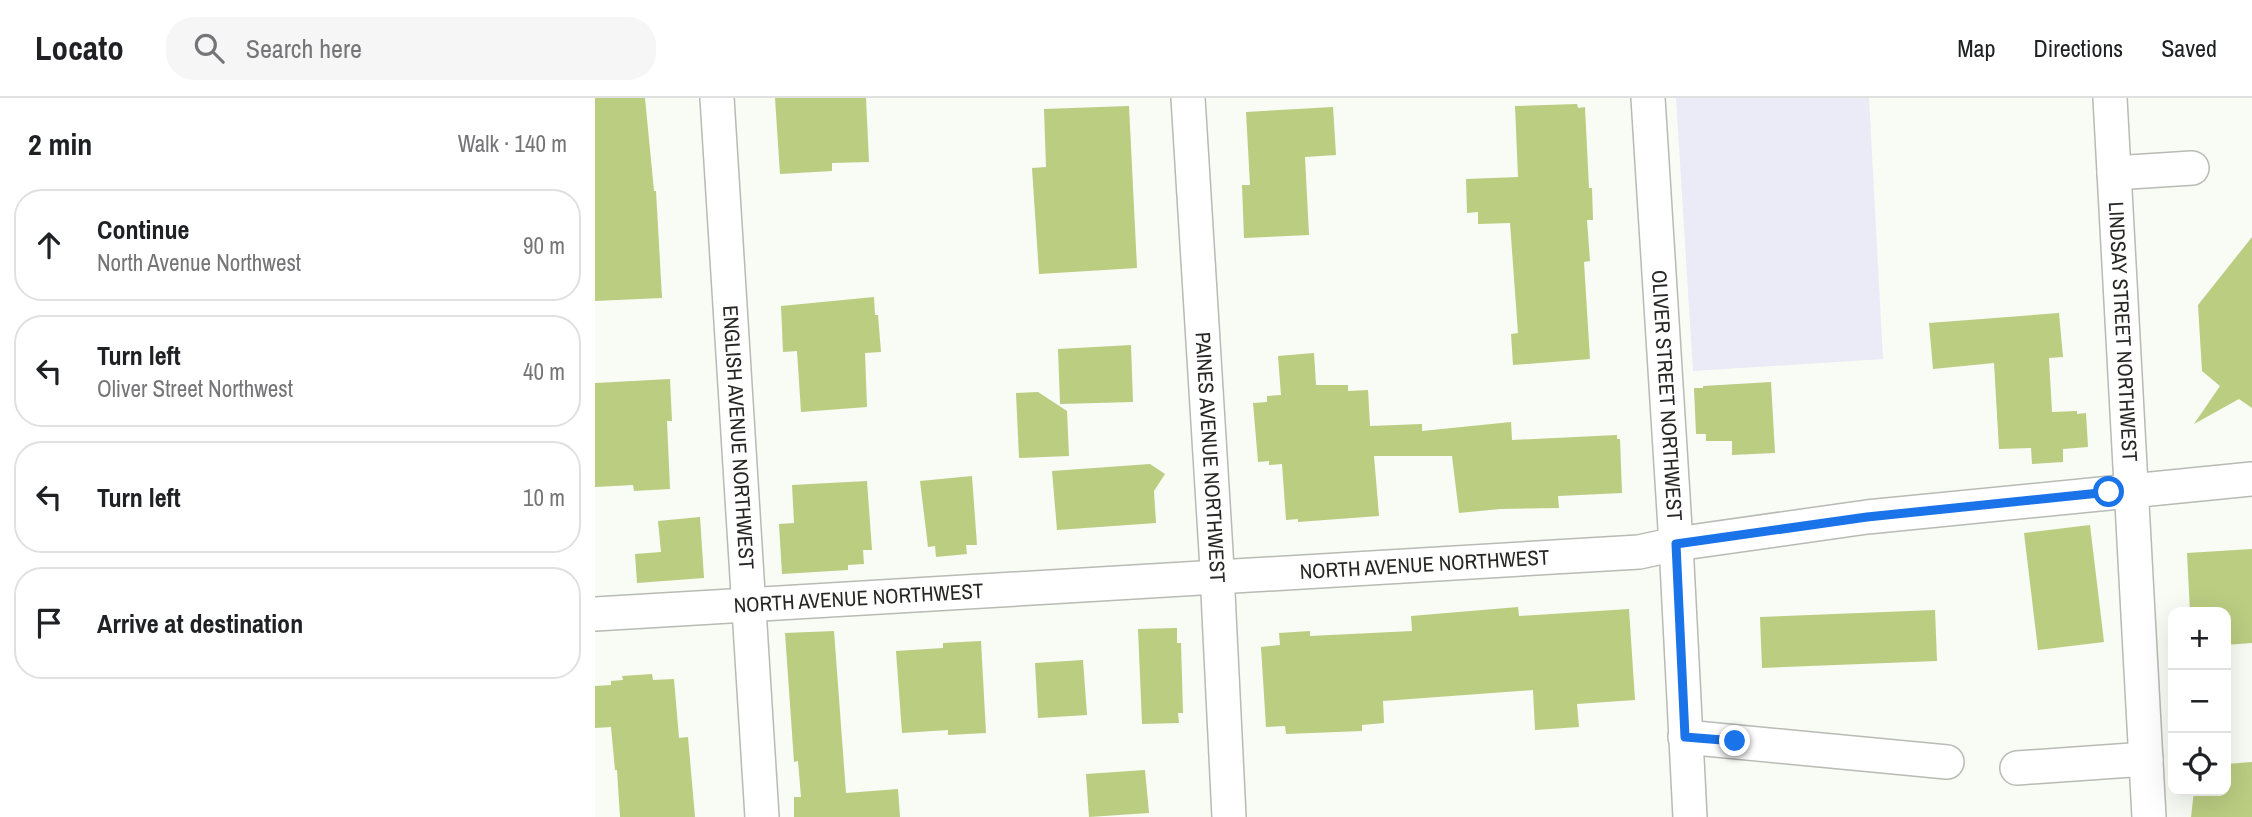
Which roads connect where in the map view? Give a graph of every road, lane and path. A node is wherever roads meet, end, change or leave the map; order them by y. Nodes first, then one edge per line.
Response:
1 (717, 98) edge
2 (1188, 98) edge
3 (1648, 98) edge
4 (2110, 98) edge
5 (2192, 168) dead end
6 (2115, 173) junction
7 (2252, 479) edge
8 (2133, 490) junction
9 (1676, 544) junction
10 (1217, 577) junction
11 (749, 605) junction
12 (595, 614) edge
13 (1685, 737) junction
14 (2146, 759) junction
15 (1947, 762) dead end
16 (2017, 768) dead end
17 (762, 817) edge
18 (1229, 817) edge
19 (1690, 817) edge
20 (2149, 817) edge

1 - 11 street, ENGLISH AVENUE NORTHWEST
2 - 10 street, PAINES AVENUE NORTHWEST
3 - 9 street, OLIVER STREET NORTHWEST
4 - 6 street, LINDSAY STREET NORTHWEST
5 - 6 street
6 - 8 street, LINDSAY STREET NORTHWEST
7 - 8 street, NORTH AVENUE NORTHWEST
8 - 9 street, NORTH AVENUE NORTHWEST
8 - 14 street, LINDSAY STREET NORTHWEST
9 - 10 street, NORTH AVENUE NORTHWEST
9 - 13 street, OLIVER STREET NORTHWEST
10 - 11 street, NORTH AVENUE NORTHWEST
10 - 18 street, PAINES AVENUE NORTHWEST
11 - 12 street, NORTH AVENUE NORTHWEST
11 - 17 street, ENGLISH AVENUE NORTHWEST
13 - 15 street
13 - 19 street, OLIVER STREET NORTHWEST
14 - 16 street
14 - 20 street, LINDSAY STREET NORTHWEST

